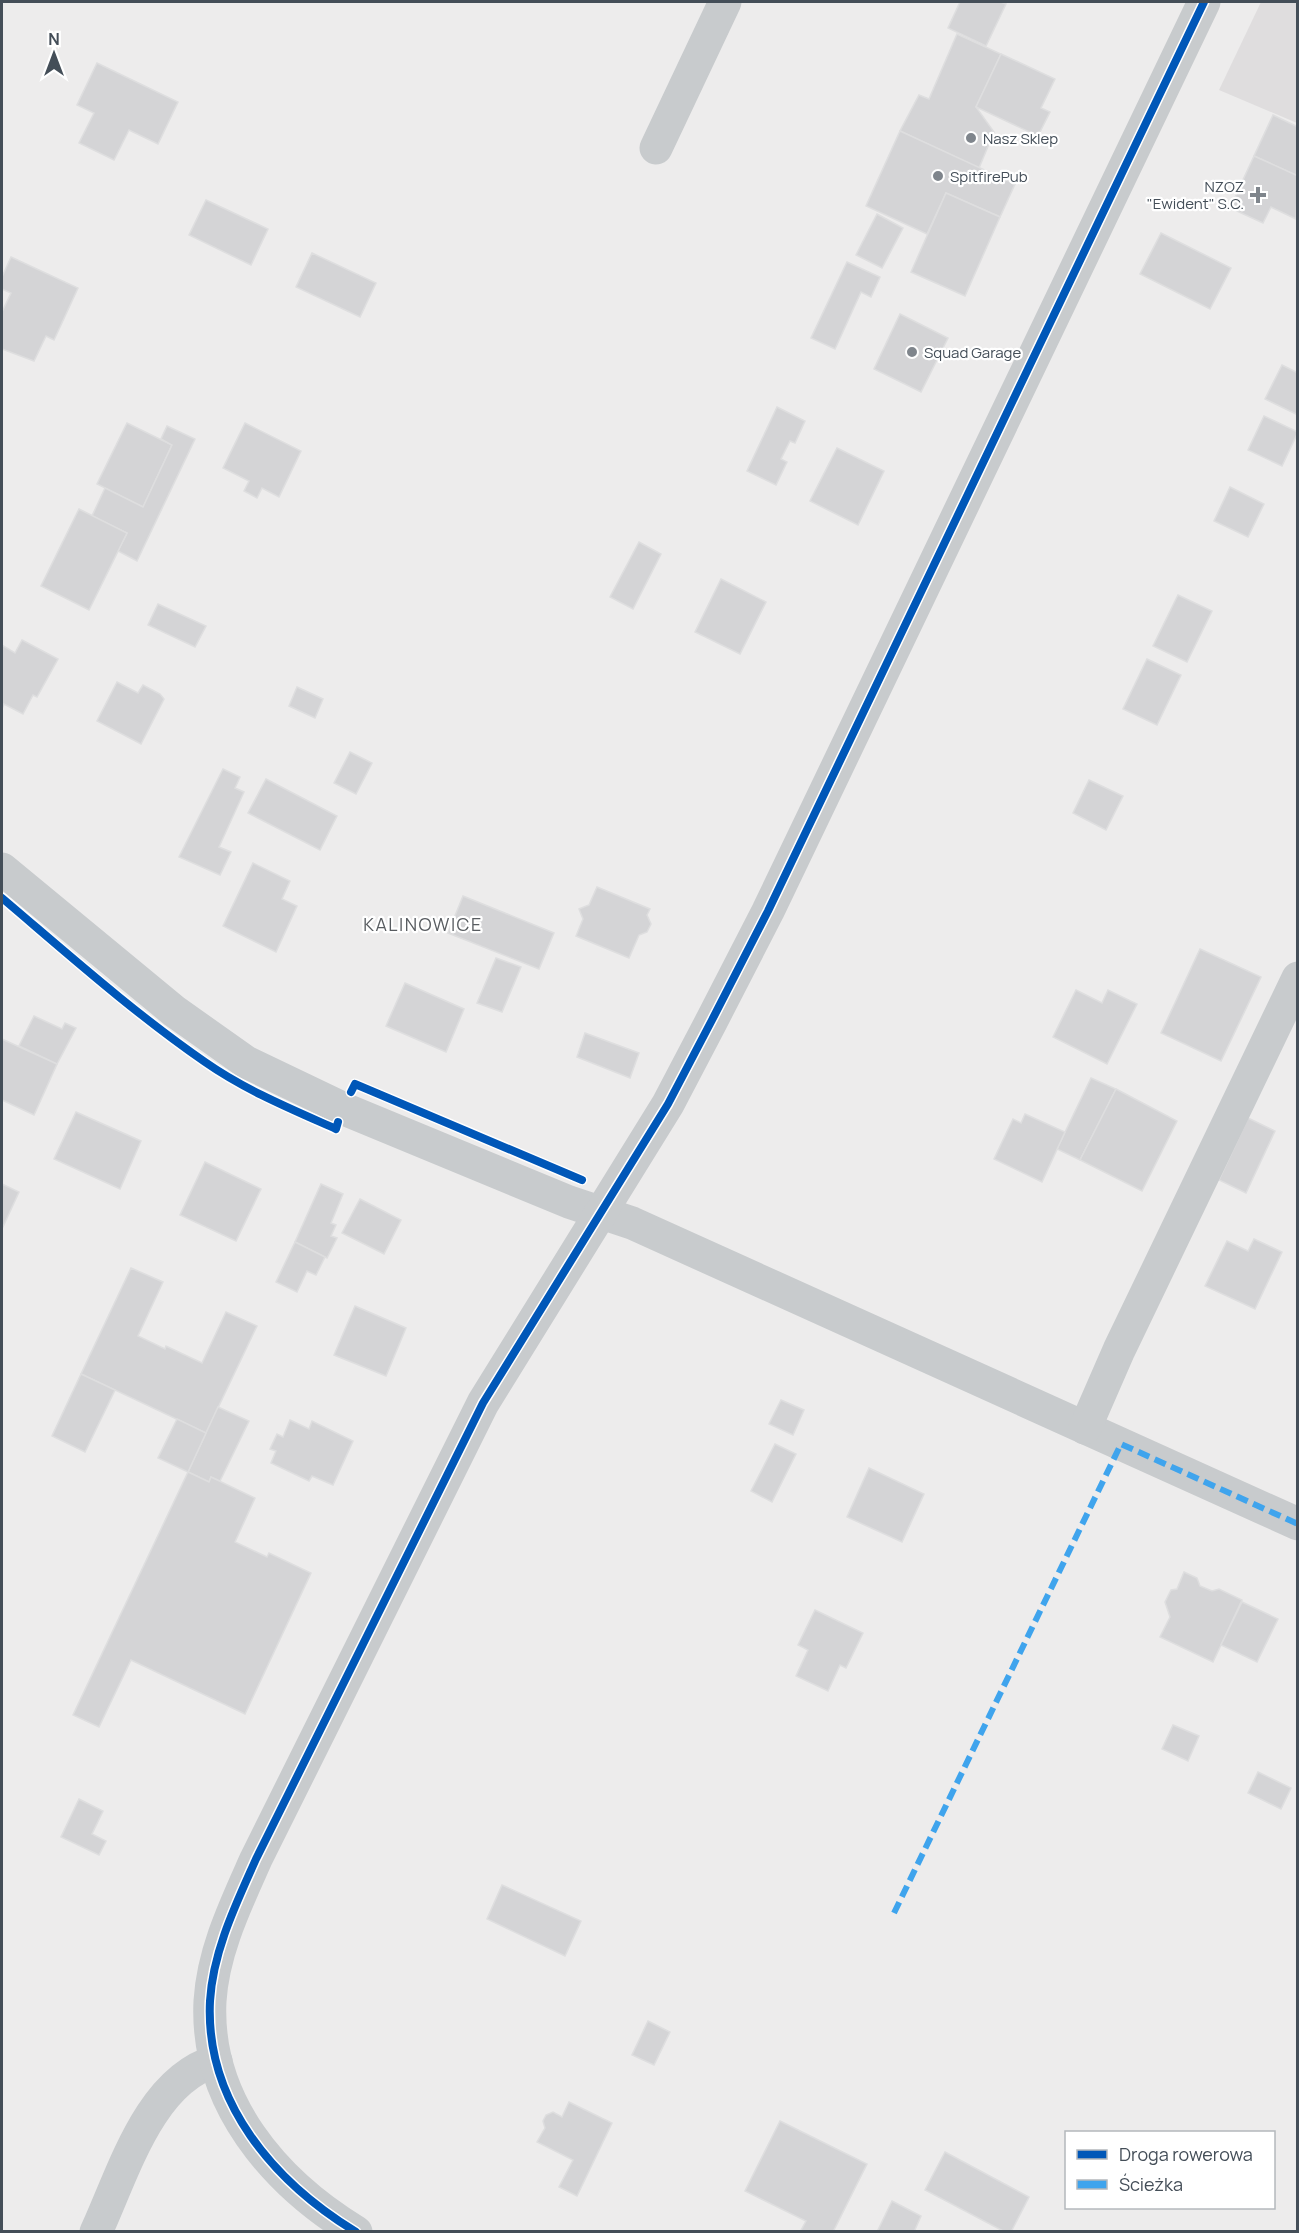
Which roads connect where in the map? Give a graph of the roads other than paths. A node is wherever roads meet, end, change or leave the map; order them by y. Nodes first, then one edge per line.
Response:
1 (725, 2) edge
2 (1204, 2) edge
3 (656, 148) dead end
4 (2, 869) edge
5 (1298, 978) edge
6 (601, 1211) junction
7 (1085, 1428) junction
8 (1298, 1524) edge
9 (216, 2061) junction
10 (96, 2232) edge
11 (356, 2232) edge

1 - 3 street
2 - 6 street
4 - 6 street
5 - 7 street
6 - 7 street
6 - 9 street
7 - 8 street
9 - 10 street
9 - 11 street

